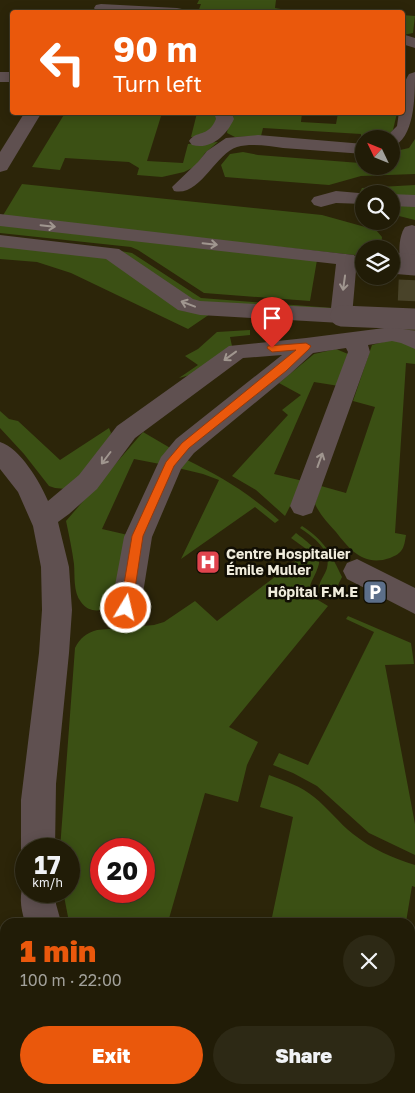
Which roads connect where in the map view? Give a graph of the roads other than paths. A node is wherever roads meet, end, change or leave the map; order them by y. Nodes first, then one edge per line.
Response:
1 (153, 0) edge
2 (101, 7) edge
3 (134, 10) joint
4 (410, 83) edge
5 (32, 115) edge
6 (223, 115) edge
7 (400, 132) edge
8 (224, 139) junction
9 (198, 141) dead end
10 (355, 148) edge
11 (0, 166) edge
12 (181, 187) dead end
13 (355, 198) edge
14 (321, 201) dead end
15 (400, 201) edge
16 (415, 202) edge
17 (0, 220) edge
18 (412, 231) dead end
19 (0, 241) edge
20 (355, 260) edge
21 (406, 262) edge
22 (341, 316) junction
23 (411, 332) edge
24 (355, 339) junction
25 (306, 346) junction
26 (0, 451) edge
27 (304, 506) dead end
28 (43, 518) junction
29 (357, 571) dead end
30 (415, 602) edge
31 (124, 618) dead end
32 (38, 838) edge
33 (38, 903) edge
34 (42, 918) edge

1 - 3 street
2 - 3 street
4 - 7 street
5 - 11 street
6 - 8 street
8 - 9 street
8 - 10 street
8 - 12 street
13 - 14 street
15 - 16 street
17 -> 20 street
18 - 21 street
22 -> 19 street
20 -> 22 street
22 - 23 street, bridge
23 - 24 street
24 - 25 street
27 -> 24 street
25 -> 28 street
25 - 31 street
26 - 28 street
28 - 32 street
29 - 30 street
33 - 34 street

